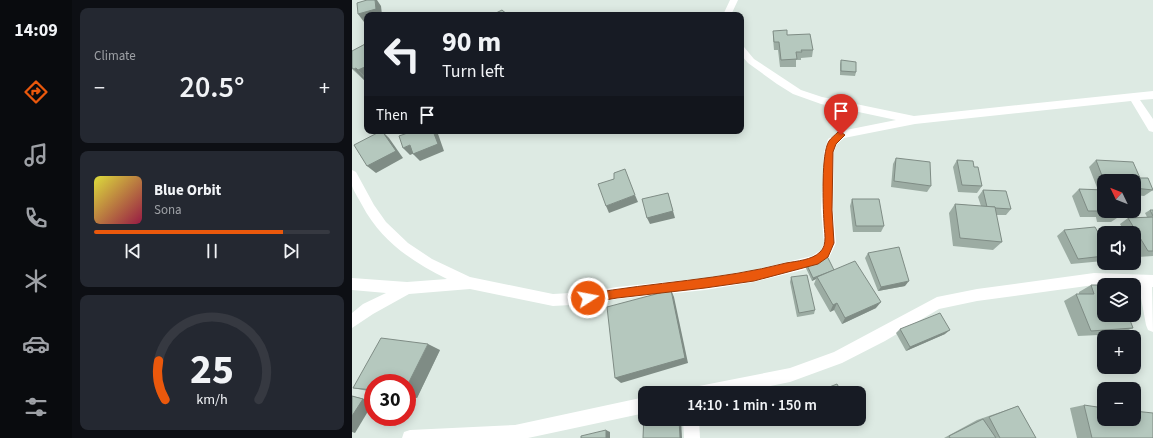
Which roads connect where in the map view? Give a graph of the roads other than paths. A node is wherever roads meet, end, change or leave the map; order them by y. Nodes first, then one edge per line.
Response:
1 (735, 1) edge
2 (729, 12) edge
3 (744, 53) edge
4 (1153, 95) edge
5 (1134, 98) junction
6 (915, 120) junction
7 (1153, 128) edge
8 (352, 175) edge
9 (1149, 281) edge
10 (470, 283) junction
11 (352, 284) edge
12 (407, 288) junction
13 (352, 321) edge
14 (1153, 325) edge
15 (734, 386) edge
16 (638, 407) edge
17 (692, 426) edge
18 (410, 438) edge
19 (692, 438) edge

1 - 2 street
3 - 6 street
4 - 5 street
5 - 6 street
5 - 7 street
6 - 10 street
8 - 10 street
9 - 14 street
9 - 15 street
10 - 12 street
11 - 12 street
12 - 13 street
16 - 18 street
17 - 19 street

